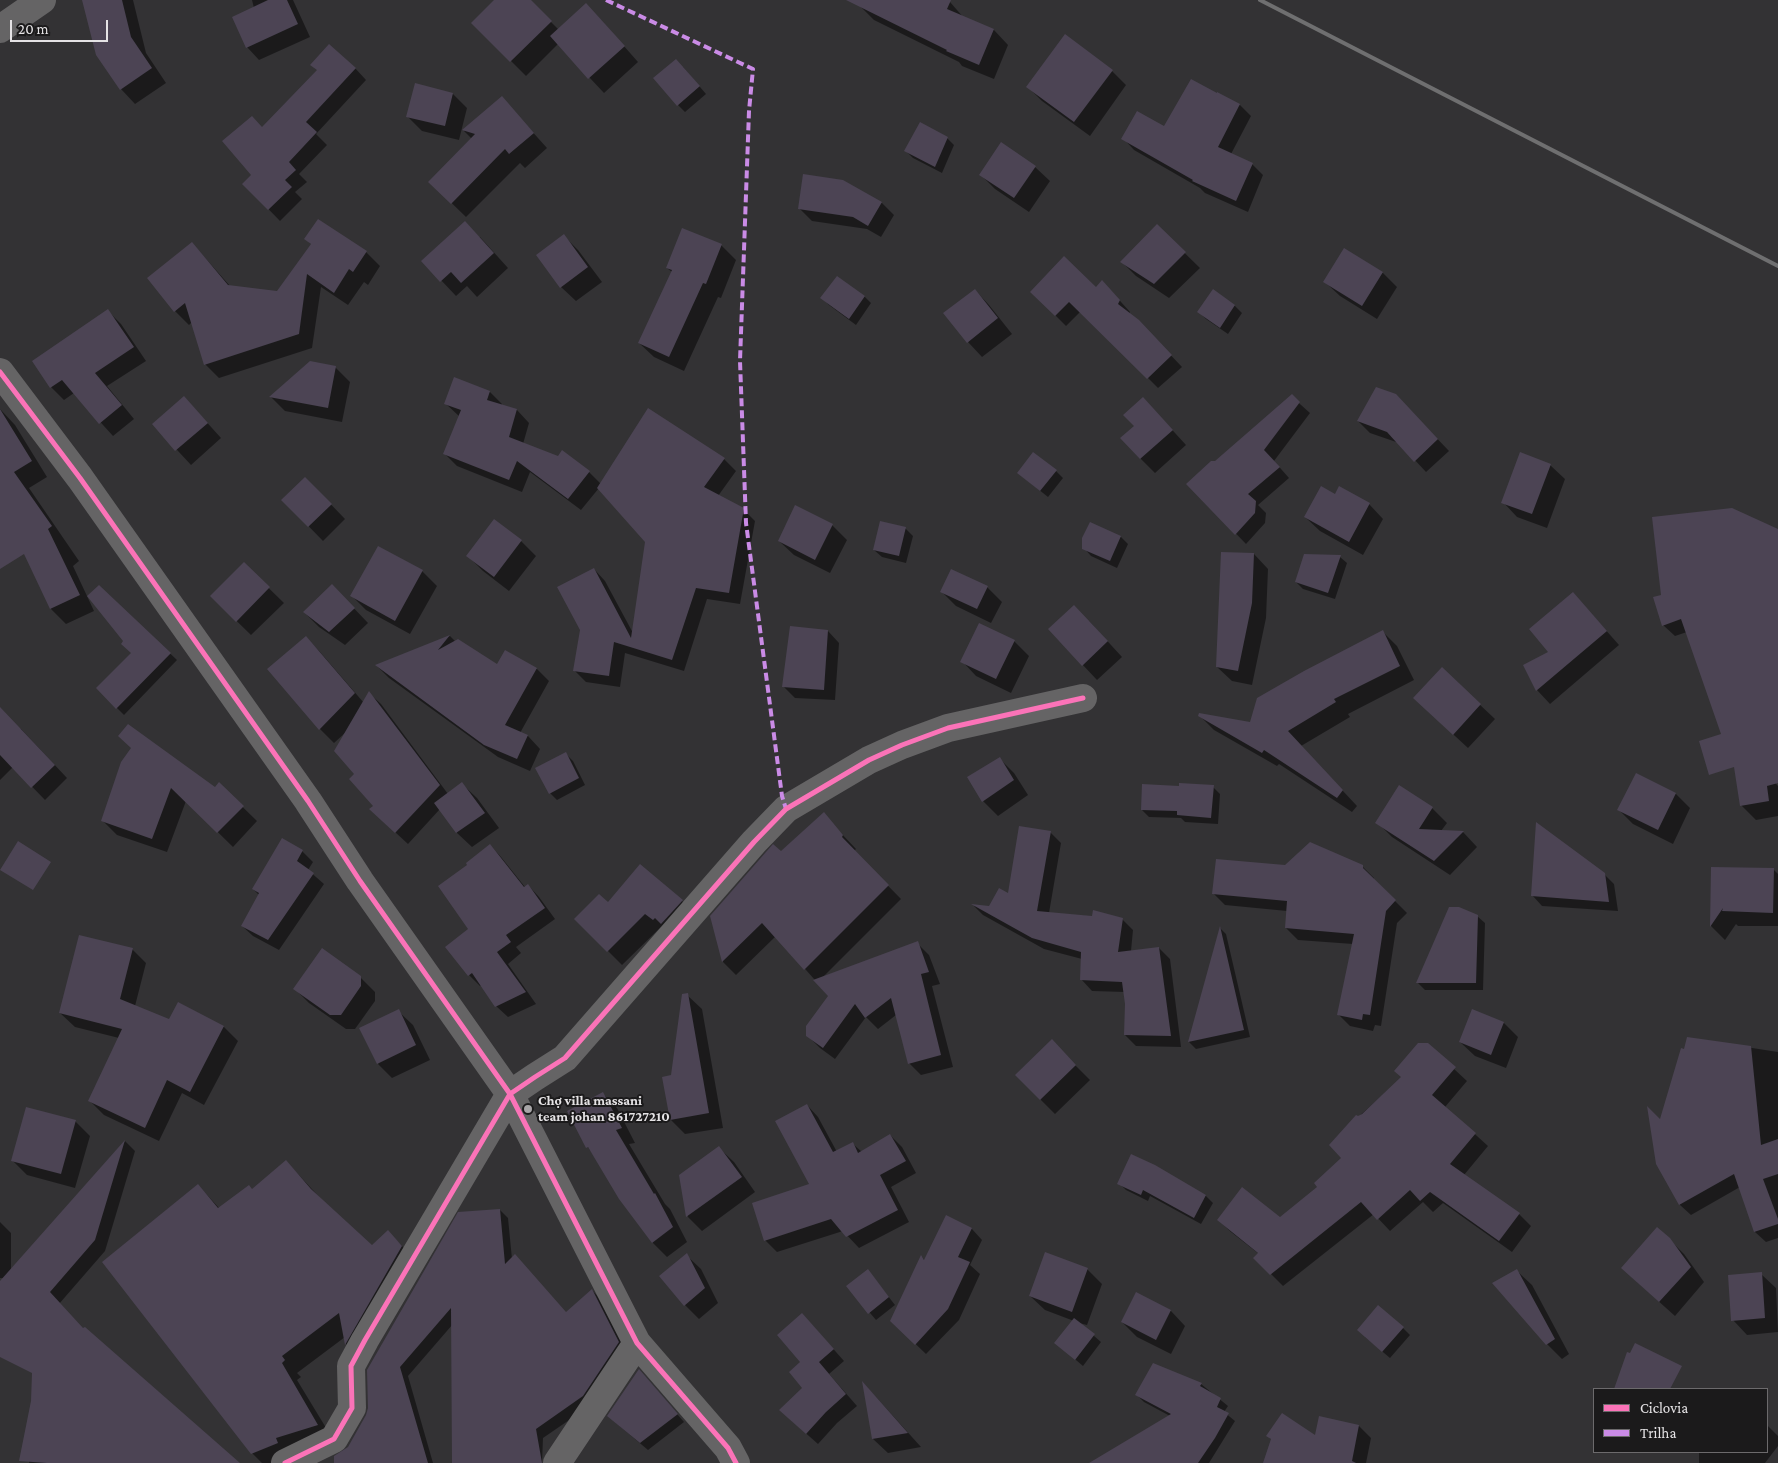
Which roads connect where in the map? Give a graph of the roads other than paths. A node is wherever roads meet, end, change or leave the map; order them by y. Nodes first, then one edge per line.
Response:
1 (42, 0) edge
2 (0, 29) edge
3 (0, 372) edge
4 (1084, 698) dead end
5 (510, 1094) junction
6 (637, 1343) junction
7 (285, 1463) edge
8 (558, 1463) edge
9 (736, 1463) edge

1 - 2 street
3 - 5 street
4 - 5 street
5 - 6 street
5 - 7 street
6 - 8 street
6 - 9 street

